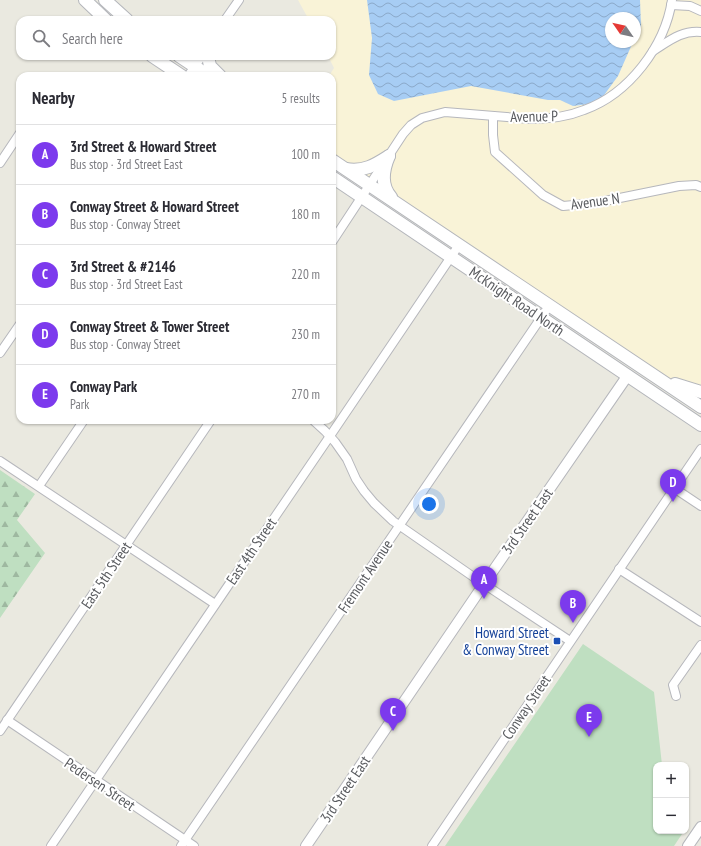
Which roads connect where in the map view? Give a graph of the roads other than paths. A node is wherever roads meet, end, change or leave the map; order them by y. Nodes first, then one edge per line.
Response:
1 (85, 0) edge
2 (105, 0) edge
3 (239, 0) edge
4 (692, 0) edge
5 (672, 3) edge
6 (701, 10) edge
7 (102, 16) edge
8 (123, 16) edge
9 (229, 16) edge
10 (701, 32) edge
11 (651, 52) junction
12 (158, 60) edge
13 (182, 60) edge
14 (199, 60) edge
15 (209, 60) edge
16 (192, 71) edge
17 (176, 72) edge
18 (216, 72) edge
19 (493, 116) junction
20 (16, 139) edge
21 (389, 156) junction
22 (0, 162) edge
23 (336, 163) edge
24 (346, 169) junction
25 (336, 180) edge
26 (370, 185) junction
27 (701, 187) edge
28 (363, 197) junction
29 (398, 204) junction
30 (336, 236) edge
31 (459, 245) junction
32 (451, 257) junction
33 (549, 306) junction
34 (541, 317) junction
35 (16, 330) edge
36 (0, 353) edge
37 (628, 375) junction
38 (658, 378) junction
39 (701, 392) edge
40 (701, 407) edge
41 (81, 424) edge
42 (208, 424) edge
43 (317, 424) edge
44 (701, 425) edge
45 (330, 436) junction
46 (701, 449) edge
47 (0, 461) edge
48 (38, 486) junction
49 (674, 488) junction
50 (701, 506) edge
51 (399, 526) junction
52 (126, 545) junction
53 (620, 569) junction
54 (484, 584) junction
55 (215, 604) junction
56 (701, 622) edge
57 (570, 641) junction
58 (701, 645) edge
59 (676, 696) dead end
60 (7, 720) junction
61 (0, 731) edge
62 (96, 780) junction
63 (701, 827) edge
64 (183, 843) edge
65 (51, 846) edge
66 (194, 846) edge
67 (306, 846) edge
68 (432, 846) edge
69 (688, 846) edge

1 - 7 main road
2 - 8 main road
3 - 9 street
4 - 6 street
5 - 6 street
5 - 11 street, Avenue P
10 - 11 street
11 - 19 street, Avenue P
12 - 17 main road
13 - 16 main road
14 - 16 street
15 - 18 main road
19 - 21 street, Avenue P
19 - 27 street, Avenue N
20 - 22 street
21 - 24 main road
21 - 26 street, Avenue P
21 - 29 main road
23 - 24 main road, McKnight Road North
24 - 26 main road, McKnight Road North
25 - 28 main road, McKnight Road North
26 - 28 street, Avenue P
26 - 29 main road, McKnight Road North
28 - 30 street
28 - 32 main road, McKnight Road North
29 - 31 main road, McKnight Road North
31 - 32 street, East 4th Street
31 - 33 main road, McKnight Road North
32 - 34 main road, McKnight Road North
32 - 45 street, East 4th Street
33 - 34 street, Fremont Avenue
33 - 38 main road, McKnight Road North
34 - 37 main road, McKnight Road North
34 - 51 street, Fremont Avenue
35 - 36 street
37 - 44 main road, McKnight Road North
37 - 54 street, 3rd Street East
38 - 39 main road
38 - 40 main road, McKnight Road North
41 - 48 street
42 - 52 street, East 5th Street
43 - 45 street
45 - 51 street
45 - 55 street, East 4th Street
46 - 49 street, Conway Street
47 - 48 street
48 - 52 street
49 - 50 street
49 - 53 street, Conway Street
51 - 54 street
51 - 64 street, Fremont Avenue
52 - 55 street
52 - 60 street, East 5th Street
53 - 56 street
53 - 57 street, Conway Street
54 - 57 street
54 - 67 street, 3rd Street East
55 - 62 street, East 4th Street
57 - 68 street, Conway Street
58 - 59 street
60 - 61 street, East 5th Street
60 - 62 street, Pedersen Street
62 - 64 street, Pedersen Street
62 - 65 street, East 4th Street
63 - 69 street
64 - 66 street, Pedersen Street

